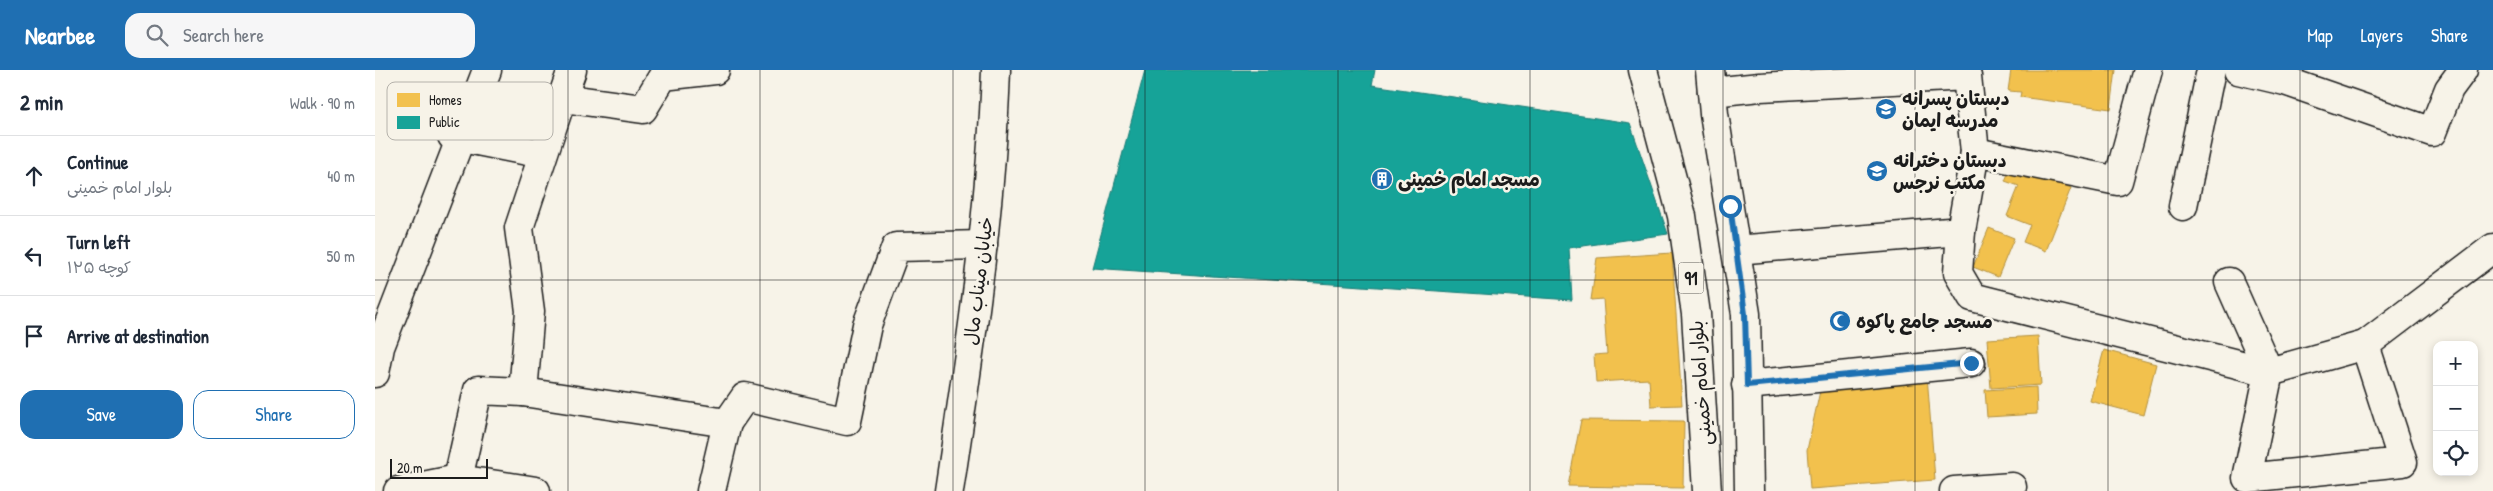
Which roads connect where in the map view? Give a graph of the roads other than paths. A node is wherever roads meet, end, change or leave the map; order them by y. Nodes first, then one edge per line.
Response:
1 (487, 70) edge
2 (572, 70) edge
3 (715, 70) edge
4 (996, 70) edge
5 (1643, 70) edge
6 (2148, 70) edge
7 (2211, 70) edge
8 (2238, 70) edge
9 (2463, 70) edge
10 (1953, 74) edge
11 (1711, 81) edge
12 (481, 82) edge
13 (562, 98) junction
14 (553, 125) edge
15 (455, 140) edge
16 (471, 140) edge
17 (548, 140) edge
18 (1975, 152) junction
19 (543, 154) junction
20 (2183, 206) dead end
21 (1961, 231) junction
22 (983, 245) junction
23 (2493, 248) edge
24 (1736, 250) junction
25 (2229, 282) dead end
26 (2365, 345) junction
27 (1971, 363) dead end
28 (2269, 372) junction
29 (375, 373) edge
30 (1747, 385) junction
31 (523, 392) junction
32 (727, 423) junction
33 (453, 485) edge
34 (2012, 487) dead end
35 (1982, 490) edge
36 (398, 491) edge
37 (536, 491) edge
38 (711, 491) edge
39 (949, 491) edge
40 (1707, 491) edge
41 (1749, 491) edge
42 (1954, 491) edge

1 - 12 street
2 - 13 street
3 - 13 street
4 - 22 street, خیابان میناب مال
5 - 40 street, بلوار امام خمینی / 91
6 - 18 street
7 - 20 street
8 - 9 street
10 - 11 street
10 - 18 street
11 - 24 street
13 - 14 street
15 - 29 street
16 - 19 street
17 - 19 street
18 - 21 street
19 - 31 street
21 - 24 street
21 - 28 street
22 - 32 street
22 - 39 street, خیابان میناب مال
23 - 26 street
24 - 30 street
25 - 28 street
26 - 28 street
26 - 28 street
27 - 30 street
30 - 41 street
31 - 32 street
31 - 33 street
32 - 38 street
33 - 36 street
33 - 37 street
34 - 35 street
35 - 42 street

